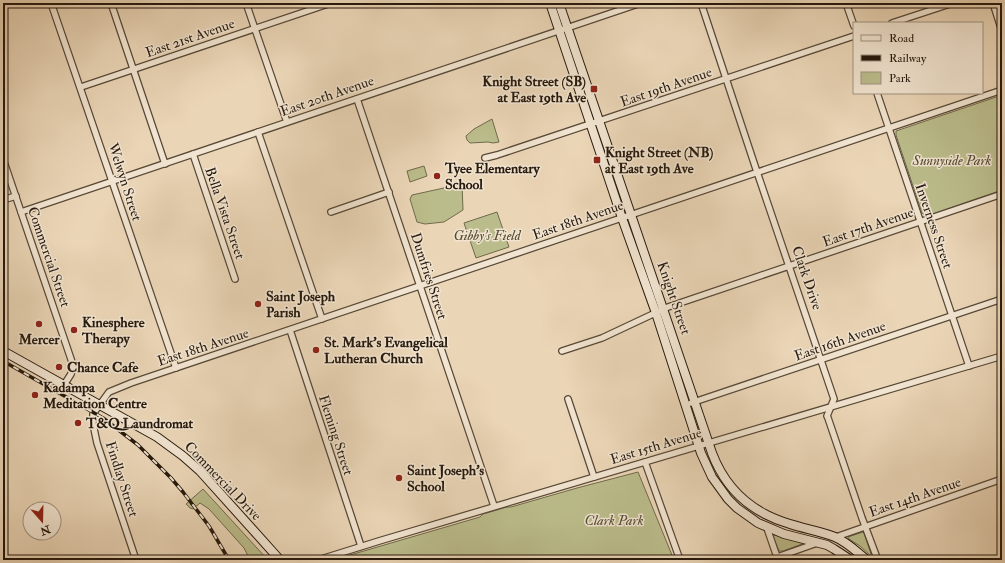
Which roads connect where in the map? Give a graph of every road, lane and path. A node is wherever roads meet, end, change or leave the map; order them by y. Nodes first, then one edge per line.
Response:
1 (51, 3) edge
2 (111, 3) edge
3 (246, 3) edge
4 (331, 3) edge
5 (550, 3) edge
6 (559, 3) edge
7 (641, 3) edge
8 (701, 3) edge
9 (846, 3) edge
10 (953, 3) edge
11 (993, 3) edge
12 (895, 22) edge
13 (853, 23) edge
14 (255, 28) junction
15 (568, 28) junction
16 (559, 30) junction
17 (1002, 31) edge
18 (853, 36) edge
19 (133, 70) junction
20 (726, 78) junction
21 (81, 87) junction
22 (1002, 90) edge
23 (877, 94) edge
24 (357, 99) junction
25 (287, 122) junction
26 (599, 122) junction
27 (591, 125) junction
28 (889, 128) junction
29 (258, 132) junction
30 (193, 154) junction
31 (485, 158) dead end
32 (3, 159) edge
33 (165, 164) junction
34 (757, 173) junction
35 (113, 182) junction
36 (389, 192) junction
37 (1002, 194) edge
38 (16, 196) junction
39 (3, 199) edge
40 (21, 212) junction
41 (332, 212) dead end
42 (626, 216) junction
43 (921, 222) junction
44 (789, 266) junction
45 (235, 278) dead end
46 (420, 286) junction
47 (1002, 299) edge
48 (660, 311) junction
49 (952, 316) junction
50 (322, 319) junction
51 (290, 330) junction
52 (3, 351) edge
53 (562, 351) dead end
54 (1002, 356) edge
55 (821, 360) junction
56 (969, 366) junction
57 (176, 368) junction
58 (64, 385) junction
59 (568, 398) dead end
60 (695, 402) junction
61 (99, 405) junction
62 (686, 405) junction
63 (831, 408) junction
64 (708, 443) junction
65 (699, 446) junction
66 (645, 462) junction
67 (594, 477) junction
68 (1002, 479) edge
69 (494, 506) junction
70 (866, 527) junction
71 (767, 528) junction
72 (836, 537) junction
73 (818, 542) junction
74 (361, 546) junction
75 (777, 557) junction
76 (136, 560) edge
77 (280, 560) edge
78 (318, 560) edge
79 (680, 560) edge
80 (768, 560) edge
81 (851, 560) edge
82 (867, 560) edge
83 (877, 560) edge

1 - 21 street, Welwyn Street
2 - 19 street
3 - 14 street
4 - 14 street, East 21st Avenue
5 - 16 main road, Knight Street
6 - 15 main road, Knight Street
7 - 15 street, East 20th Avenue
8 - 20 street, Clark Drive
9 - 13 street
10 - 12 street
11 - 17 street
14 - 19 street, East 21st Avenue
14 - 25 street
15 - 16 street, East 20th Avenue
15 - 26 main road, Knight Street
16 - 24 street, East 20th Avenue
16 - 27 main road, Knight Street
18 - 20 street, East 19th Avenue
19 - 21 street, East 21st Avenue
19 - 33 street
20 - 26 street, East 19th Avenue
20 - 34 street, Clark Drive
21 - 35 street, Welwyn Street
22 - 28 street, East 18th Avenue
23 - 28 street, Inverness Street
24 - 25 street, East 20th Avenue
24 - 36 street, Dumfries Street
25 - 29 street, East 20th Avenue
26 - 27 street, East 19th Avenue
26 - 42 main road, Knight Street
27 - 31 street, East 19th Avenue
27 - 42 main road, Knight Street
28 - 34 street, East 18th Avenue
28 - 43 street, Inverness Street
29 - 30 street, East 20th Avenue
29 - 50 street
30 - 33 street, East 20th Avenue
30 - 45 street, Bella Vista Street
32 - 38 street, Commercial Street
33 - 35 street, East 20th Avenue
34 - 42 street, East 18th Avenue
34 - 44 street, Clark Drive
35 - 40 street, East 20th Avenue
35 - 57 street, Welwyn Street
36 - 41 street
36 - 46 street, Dumfries Street
37 - 43 street, East 17th Avenue
38 - 39 street
38 - 40 street, Commercial Street
40 - 58 street, Commercial Street
42 - 46 street, East 18th Avenue
42 - 48 main road, Knight Street
43 - 44 street, East 17th Avenue
43 - 49 street, Inverness Street
44 - 48 street, East 17th Avenue
44 - 55 street, Clark Drive
46 - 50 street, East 18th Avenue
46 - 69 street, Dumfries Street
47 - 49 street, East 16th Avenue
48 - 53 street, East 17th Avenue
48 - 60 main road, Knight Street
48 - 62 main road, Knight Street
49 - 55 street, East 16th Avenue
49 - 56 street, Inverness Street
50 - 51 street, East 18th Avenue
51 - 57 street, East 18th Avenue
51 - 74 street, Fleming Street
52 - 58 main road, Commercial Drive
54 - 56 street, East 15th Avenue
55 - 60 street, East 16th Avenue
55 - 63 street, Clark Drive
56 - 63 street, East 15th Avenue
57 - 61 street, East 18th Avenue
58 - 61 main road, Commercial Drive
59 - 67 street
60 - 62 street, East 16th Avenue
60 - 64 main road, Knight Street
61 - 76 street, Findlay Street
61 - 77 main road, Commercial Drive
62 - 65 main road, Knight Street
63 - 64 street, East 15th Avenue
63 - 70 street, Clark Drive
64 - 65 street, East 15th Avenue
64 - 72 main road, Knight Street
65 - 66 street, East 15th Avenue
65 - 71 main road, Knight Street
66 - 67 street, East 15th Avenue
66 - 79 street
67 - 69 street, East 15th Avenue
68 - 70 street, East 14th Avenue
69 - 74 street, East 15th Avenue
70 - 72 street, East 14th Avenue
70 - 83 street, Clark Drive
71 - 73 main road, Knight Street
71 - 75 street
72 - 82 main road
73 - 75 street
73 - 81 main road
74 - 78 street, East 15th Avenue
75 - 80 street

